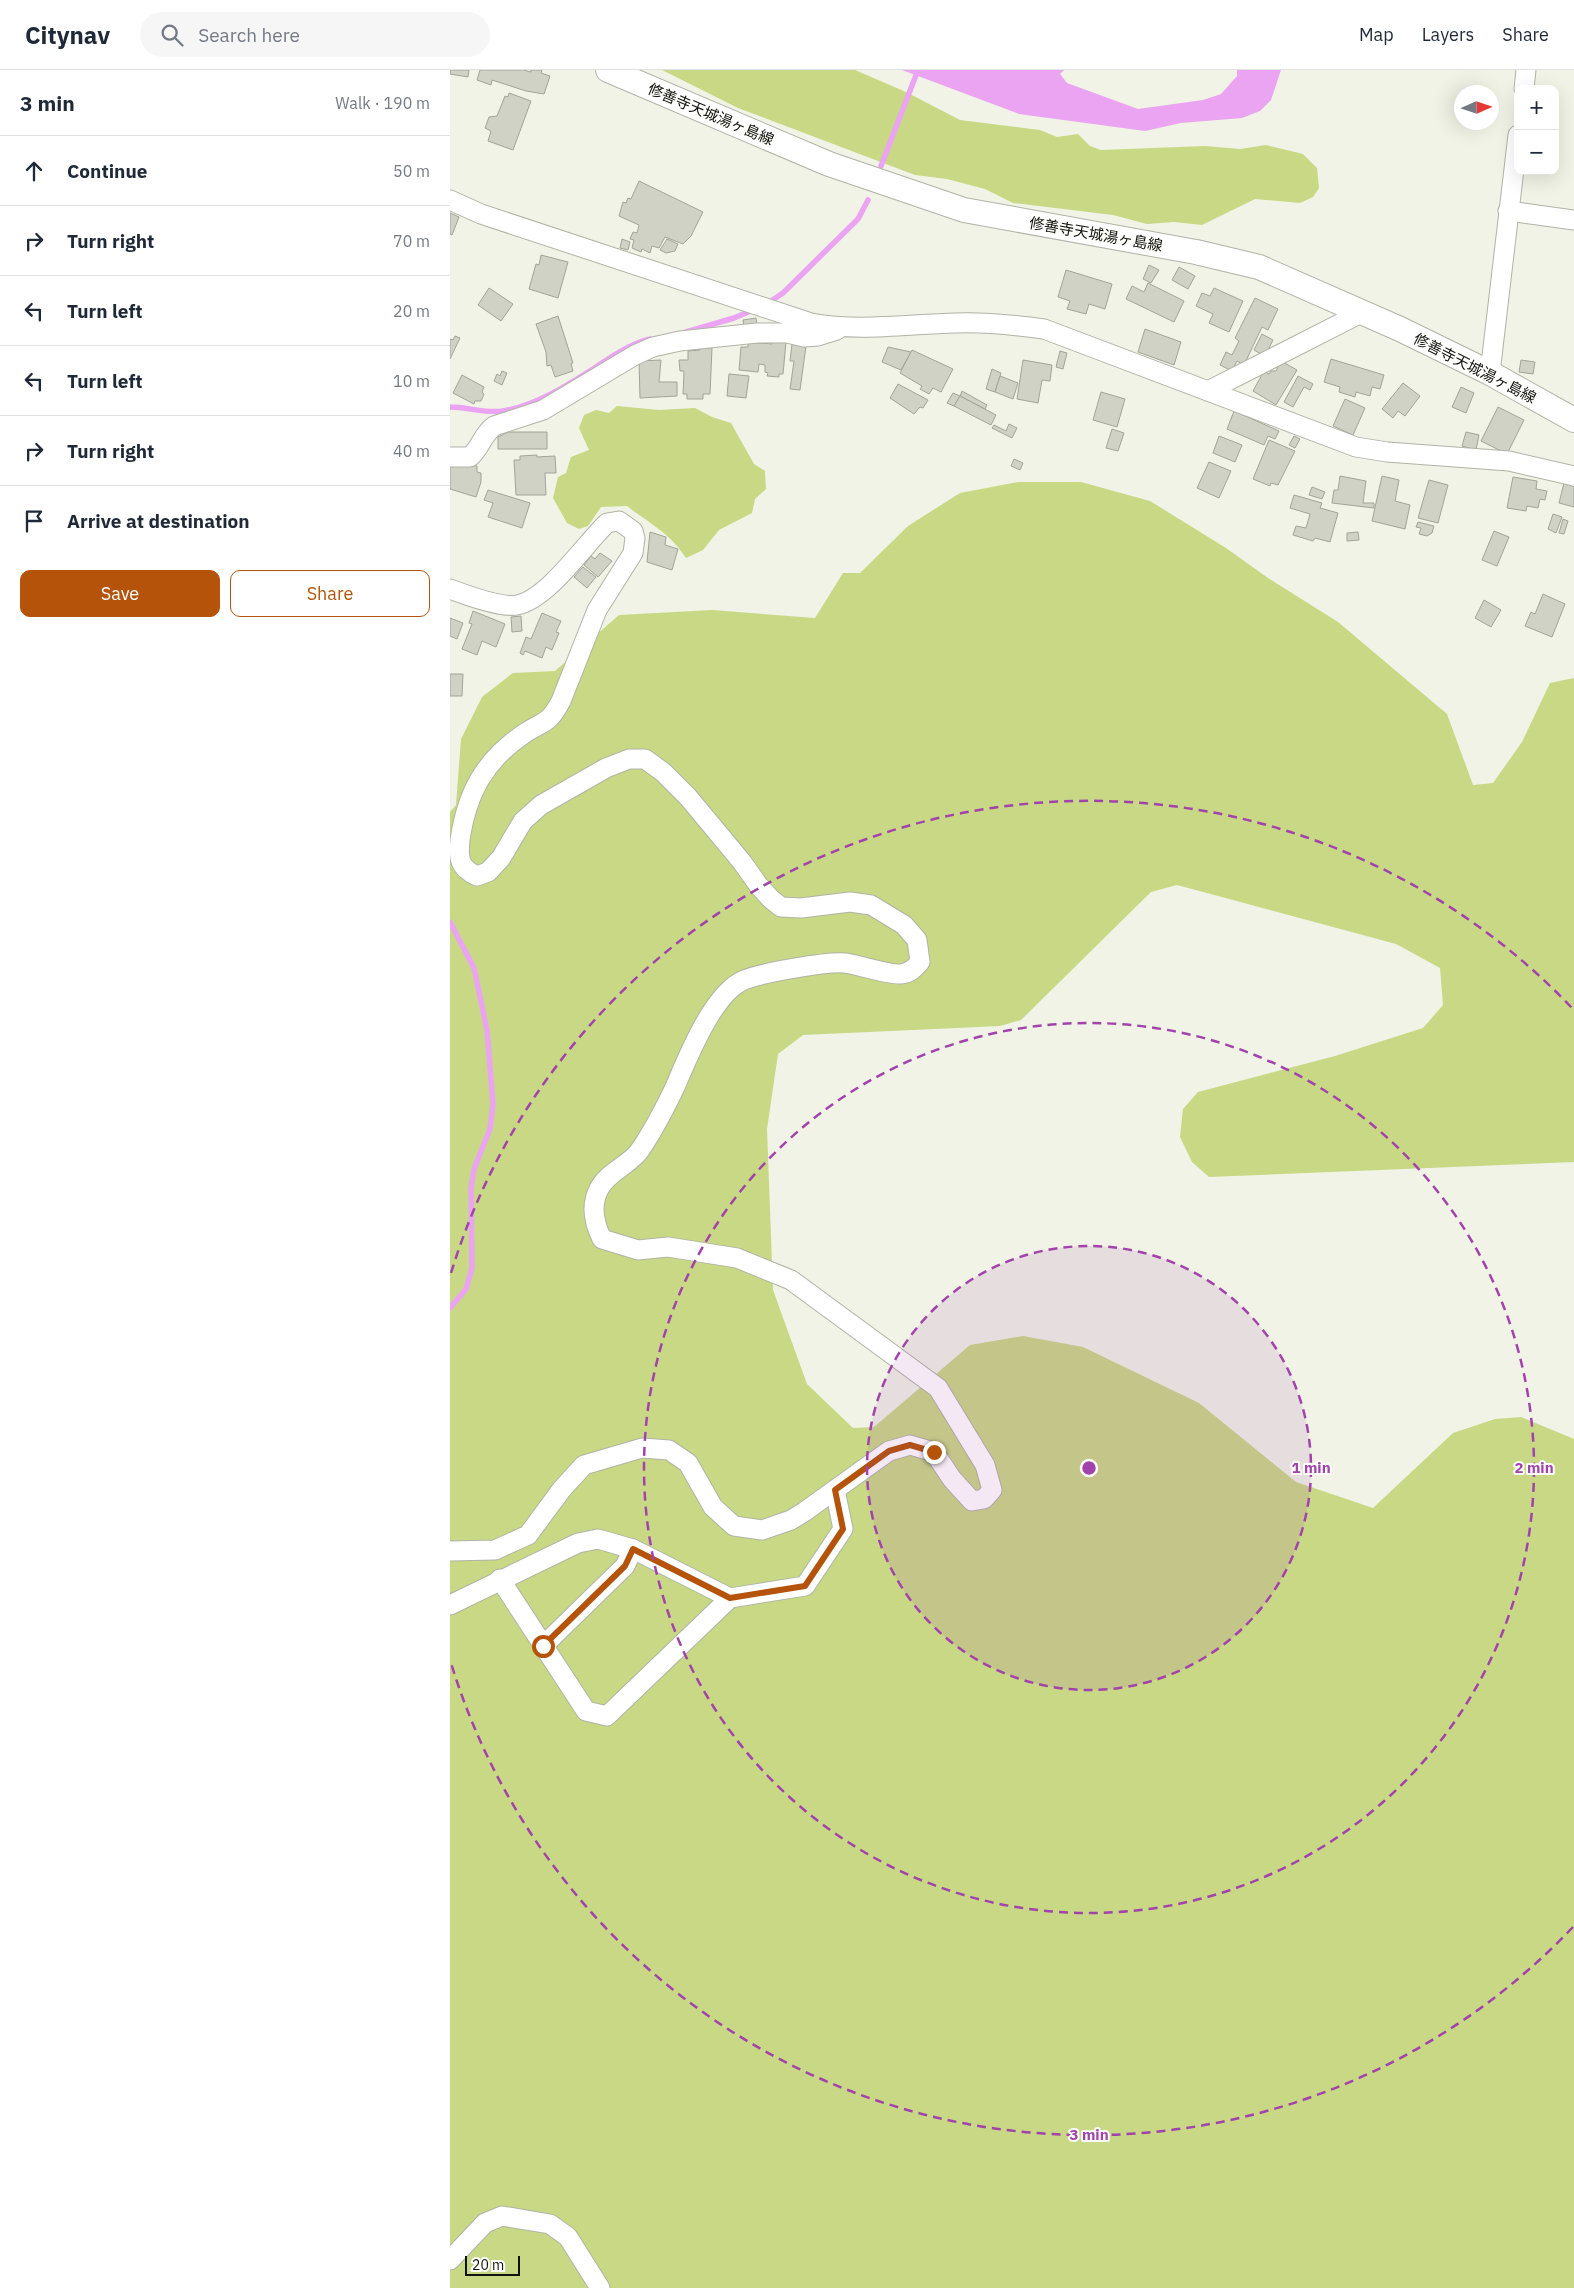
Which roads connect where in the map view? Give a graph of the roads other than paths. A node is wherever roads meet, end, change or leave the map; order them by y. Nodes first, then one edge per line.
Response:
1 (608, 70) edge
2 (1526, 70) edge
3 (1524, 85) edge
4 (1514, 165) edge
5 (450, 200) edge
6 (1508, 211) junction
7 (1574, 220) edge
8 (1363, 312) junction
9 (845, 327) junction
10 (1490, 373) junction
11 (1208, 391) junction
12 (1574, 420) edge
13 (450, 457) edge
14 (1574, 476) edge
15 (450, 589) edge
16 (835, 1490) junction
17 (633, 1549) junction
18 (450, 1551) edge
19 (500, 1580) junction
20 (730, 1598) junction
21 (450, 1605) edge
22 (543, 1646) junction
23 (450, 2260) edge
24 (600, 2288) edge

1 - 8 main road, 修善寺天城湯ヶ島線
2 - 3 street
4 - 6 street
5 - 9 street
6 - 7 street
6 - 10 street
8 - 10 main road, 修善寺天城湯ヶ島線
8 - 11 street
9 - 11 street
9 - 13 street
10 - 12 main road, 修善寺天城湯ヶ島線
11 - 14 street
15 - 16 street
16 - 18 street
16 - 20 street
17 - 19 street
17 - 20 street
17 - 22 street
19 - 21 street
19 - 22 street
20 - 22 street
23 - 24 street

